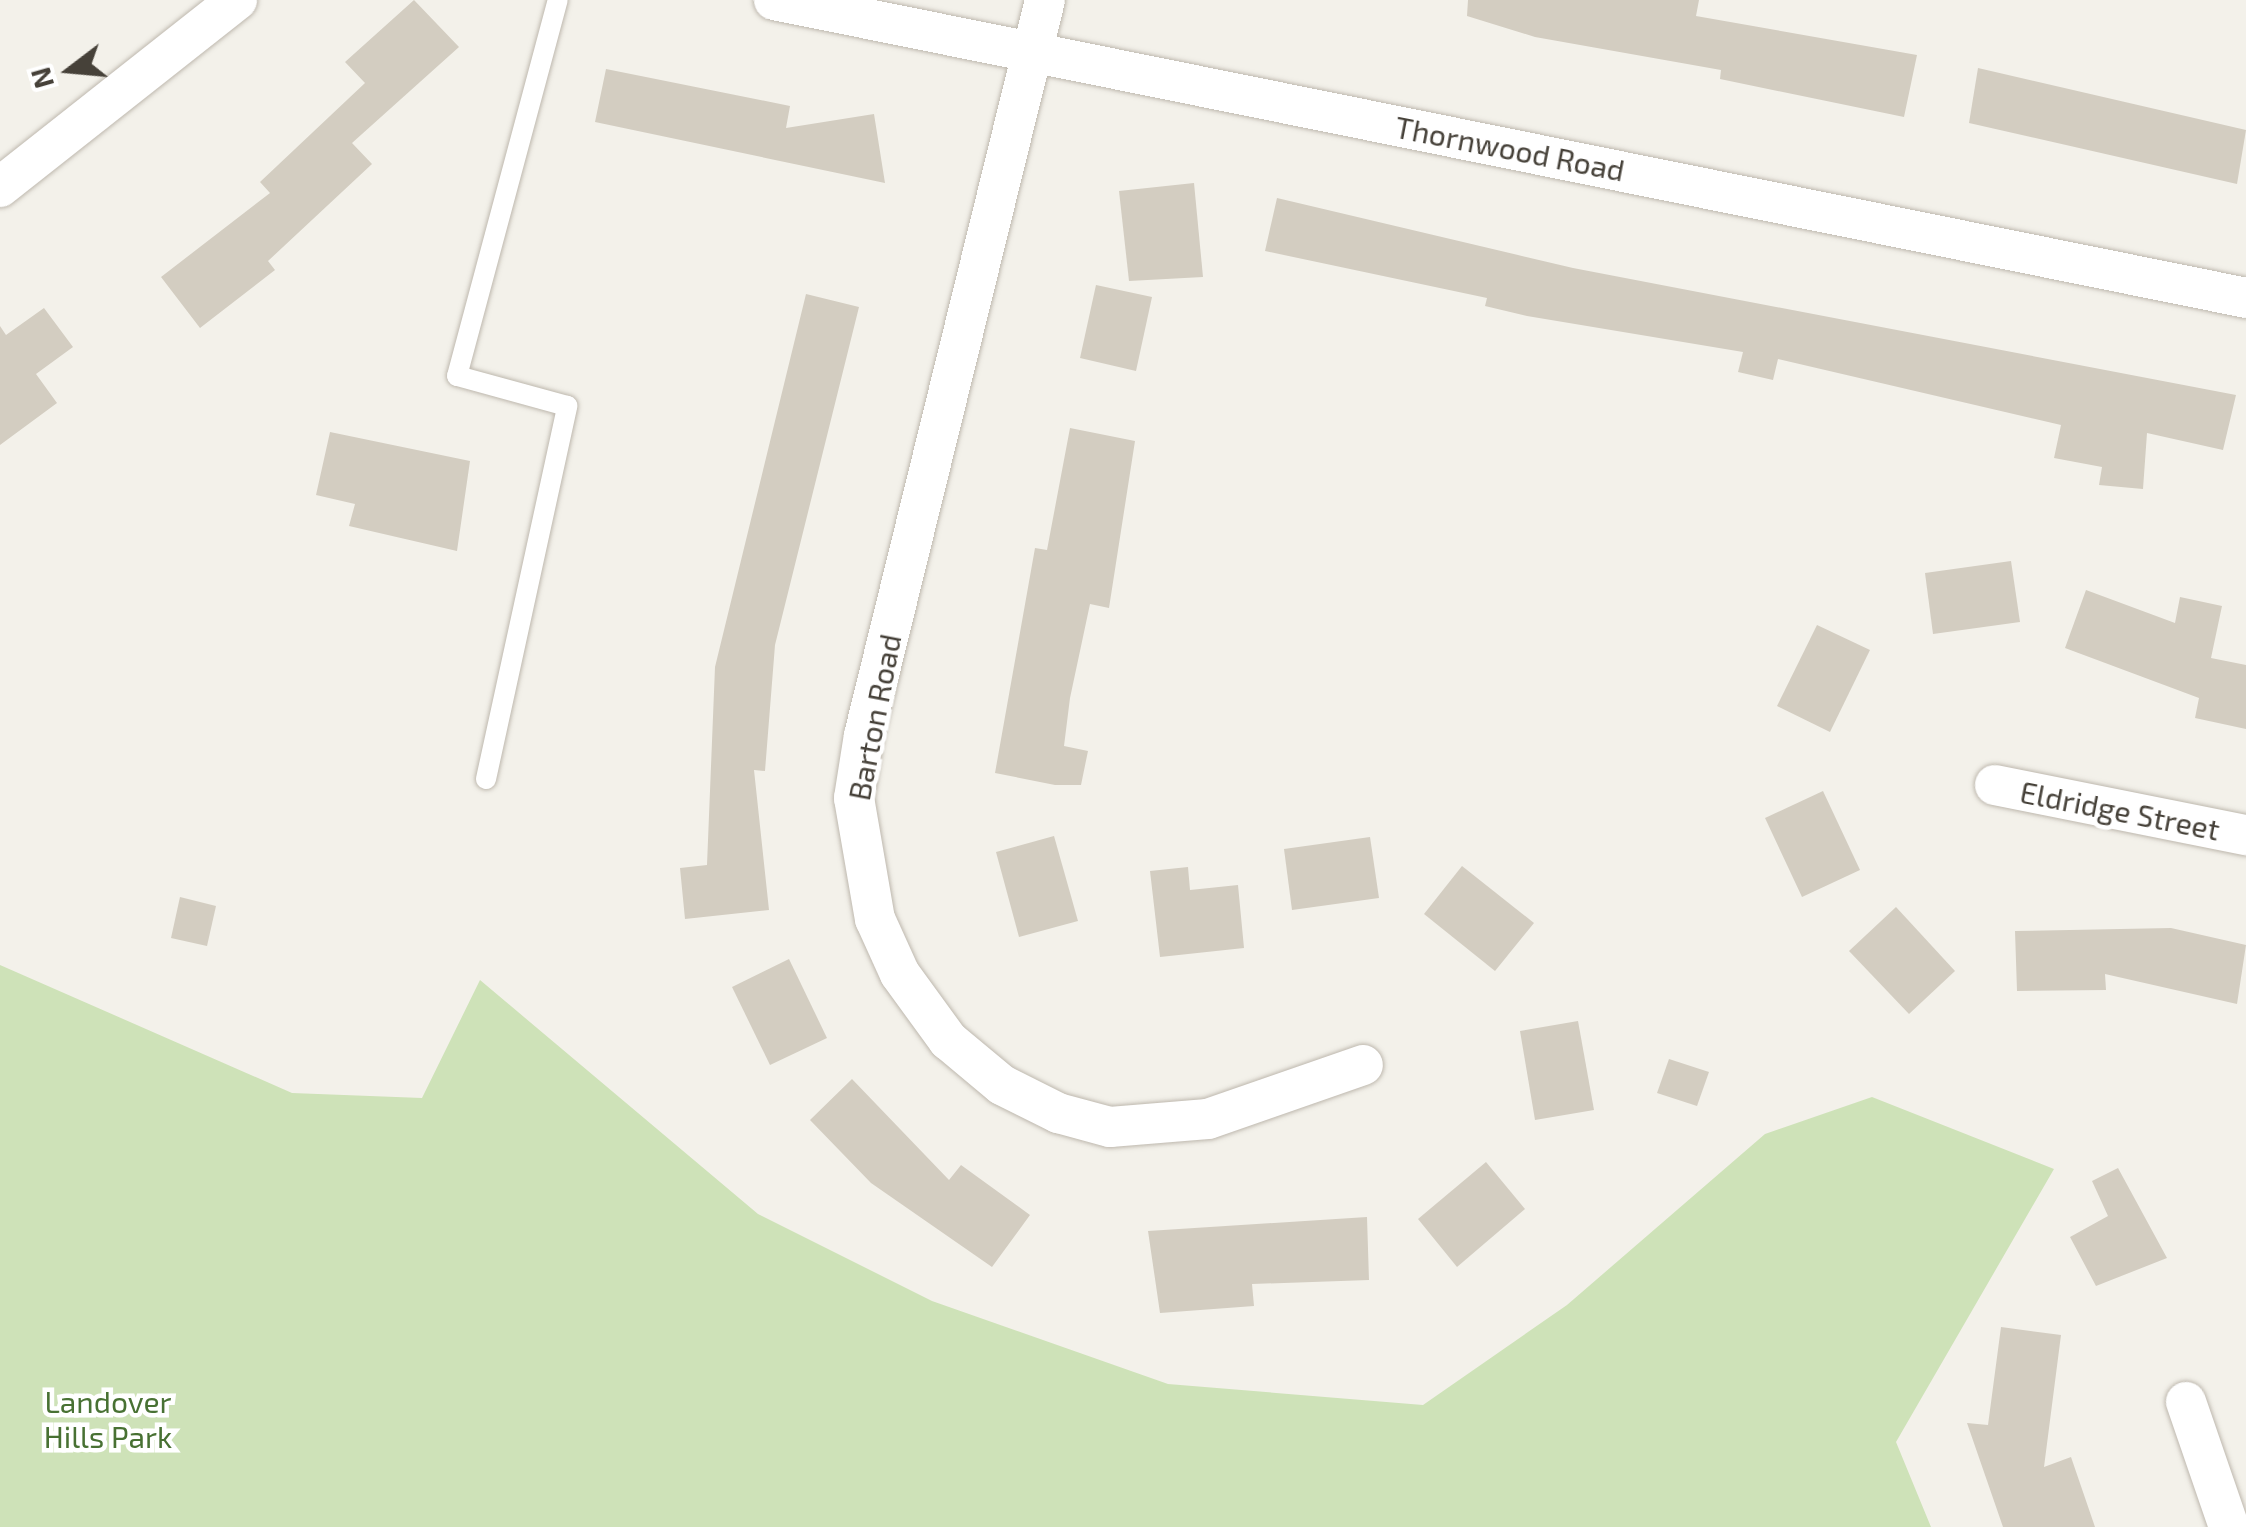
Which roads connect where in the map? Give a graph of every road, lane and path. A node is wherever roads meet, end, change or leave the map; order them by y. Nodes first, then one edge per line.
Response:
1 (237, 0) edge
2 (558, 0) edge
3 (774, 0) edge
4 (1045, 0) edge
5 (1032, 52) junction
6 (0, 188) edge
7 (2246, 298) edge
8 (486, 778) dead end
9 (1995, 786) dead end
10 (2246, 835) edge
11 (1363, 1065) dead end
12 (2186, 1402) dead end
13 (2228, 1527) edge

1 - 6 street
2 - 8 lane
3 - 5 street, Thornwood Road
4 - 5 street, Barton Road
5 - 7 street, Thornwood Road
5 - 11 street, Barton Road
9 - 10 street, Eldridge Street
12 - 13 street

